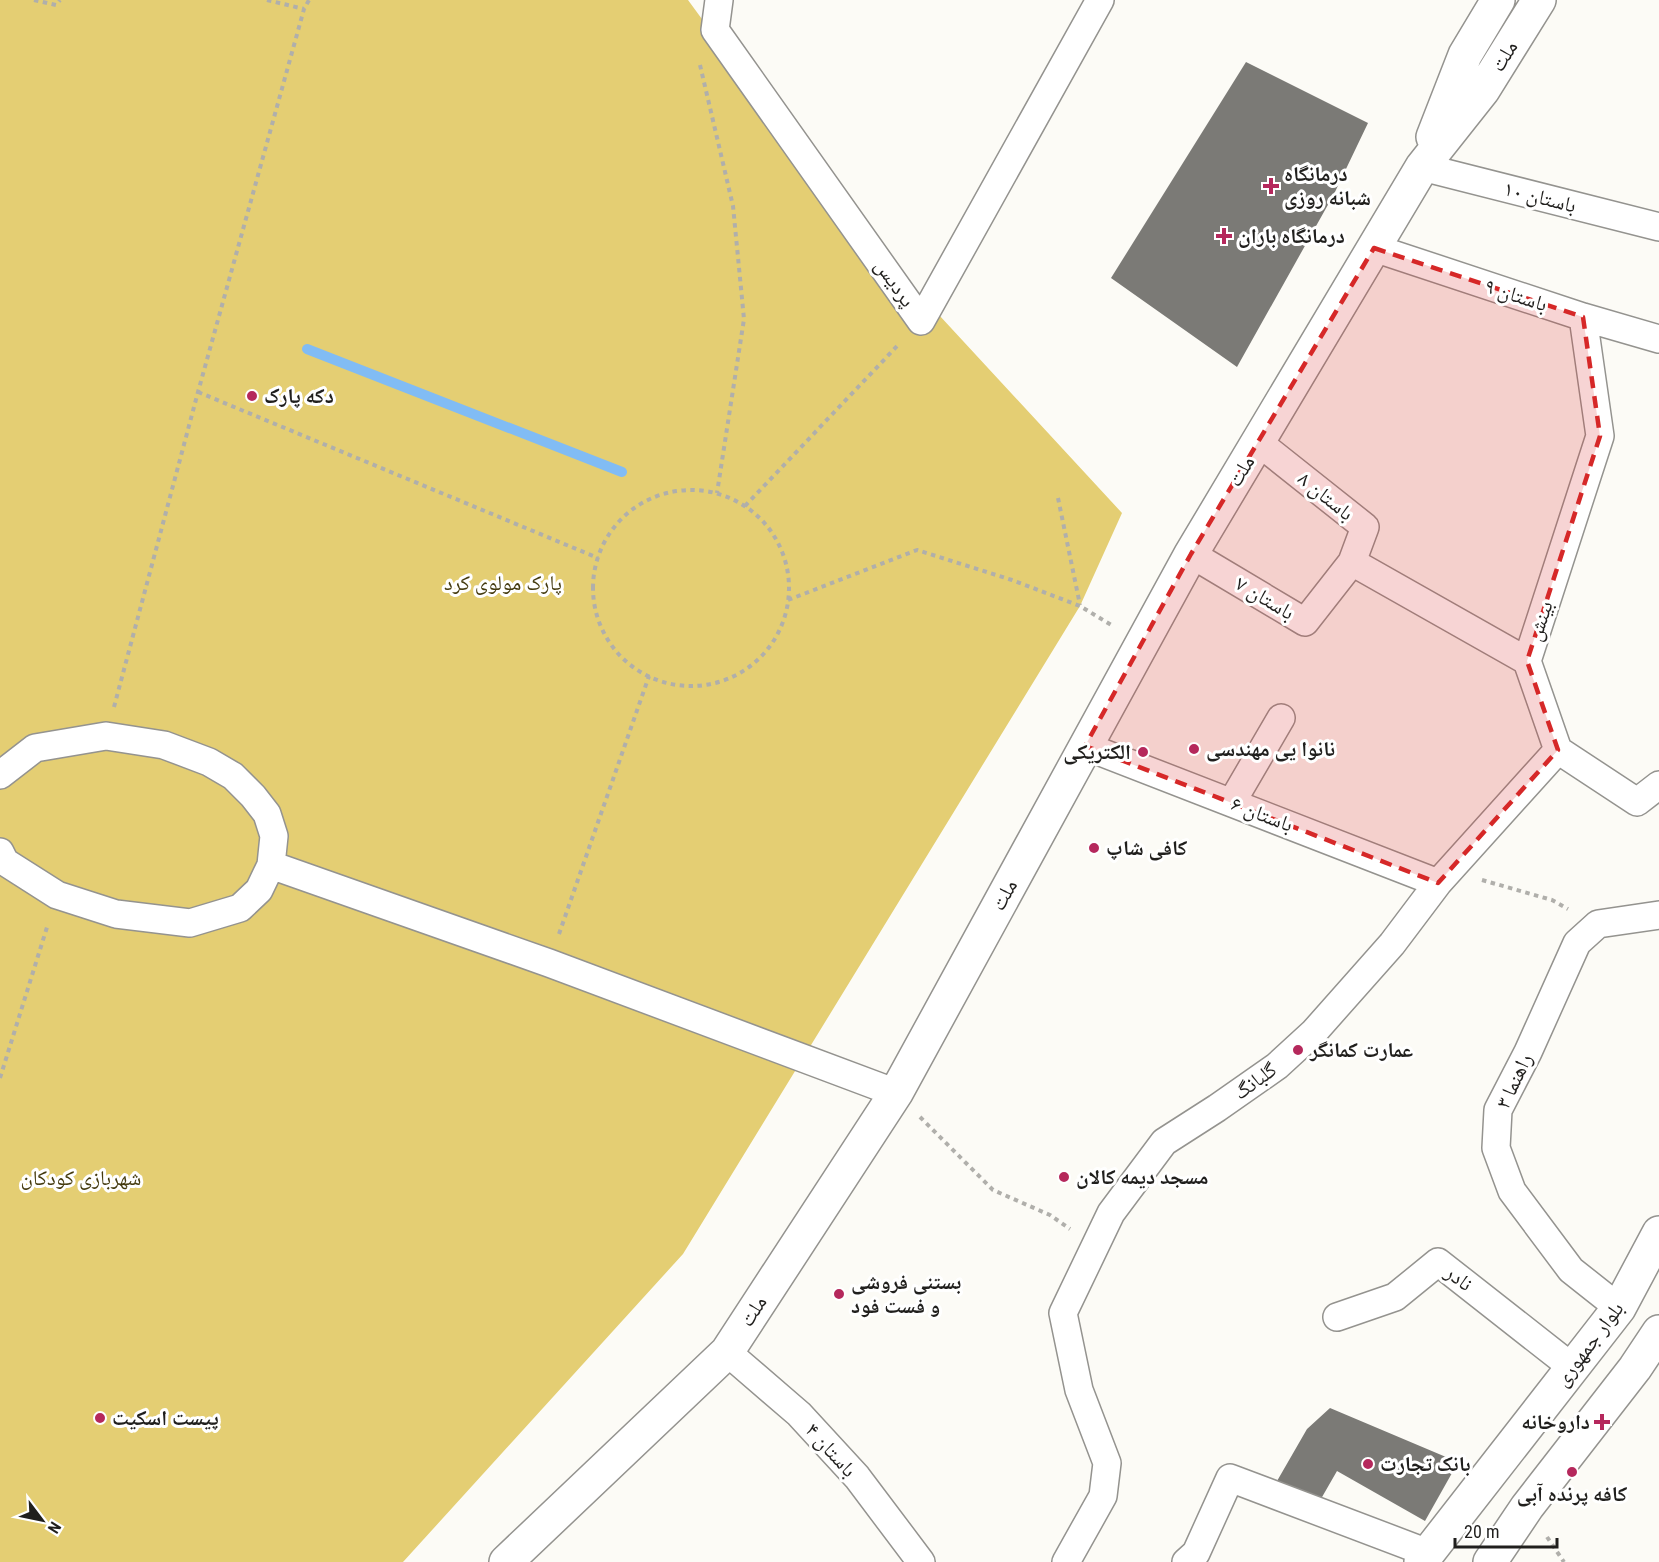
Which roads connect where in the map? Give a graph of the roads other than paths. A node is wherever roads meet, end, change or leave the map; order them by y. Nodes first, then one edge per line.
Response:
1 (719, 0) edge
2 (1100, 0) edge
3 (1498, 0) edge
4 (1539, 0) edge
5 (1422, 166) junction
6 (1659, 227) edge
7 (1374, 248) junction
8 (1583, 317) junction
9 (1659, 339) edge
10 (1258, 442) junction
11 (1191, 554) junction
12 (1352, 562) junction
13 (1527, 661) junction
14 (1281, 718) dead end
15 (1085, 746) junction
16 (1558, 750) junction
17 (0, 775) edge
18 (1659, 785) edge
19 (1232, 802) junction
20 (0, 852) edge
21 (271, 866) junction
22 (1438, 882) junction
23 (1659, 915) edge
24 (896, 1093) junction
25 (1659, 1233) edge
26 (1619, 1308) junction
27 (1337, 1317) dead end
28 (1659, 1332) edge
29 (727, 1352) junction
30 (1573, 1368) junction
31 (1425, 1557) edge
32 (506, 1562) edge
33 (921, 1562) edge
34 (1065, 1562) edge
35 (1186, 1562) edge
36 (1490, 1562) edge

1 - 2 street, پردیس
3 - 5 street, ملت
4 - 5 street, ملت
5 - 6 street, باستان ۱۰
5 - 7 street, ملت
7 - 8 street, باستان ۹
7 - 10 street, ملت
8 - 9 street, باستان ۹
8 - 13 street, بینش
10 - 11 street, ملت
10 - 12 street, باستان ۸
11 - 12 street, باستان ۷
11 - 15 street, ملت
12 - 13 street
13 - 16 street, بینش
14 - 19 street
15 - 19 street, باستان ۶
15 - 24 street, ملت
16 - 18 street
16 - 22 street
17 - 21 street
19 - 22 street, باستان ۶
20 - 21 street
21 - 24 street
22 - 34 street, گلبانگ
23 - 26 street, راهنما ۳
24 - 29 street, ملت
25 - 26 street, بلوار جمهوری
26 - 30 street, بلوار جمهوری
27 - 30 street, نادر
28 - 36 street
29 - 32 street, ملت
29 - 33 street, باستان ۴
30 - 31 street, بلوار جمهوری
31 - 35 street

